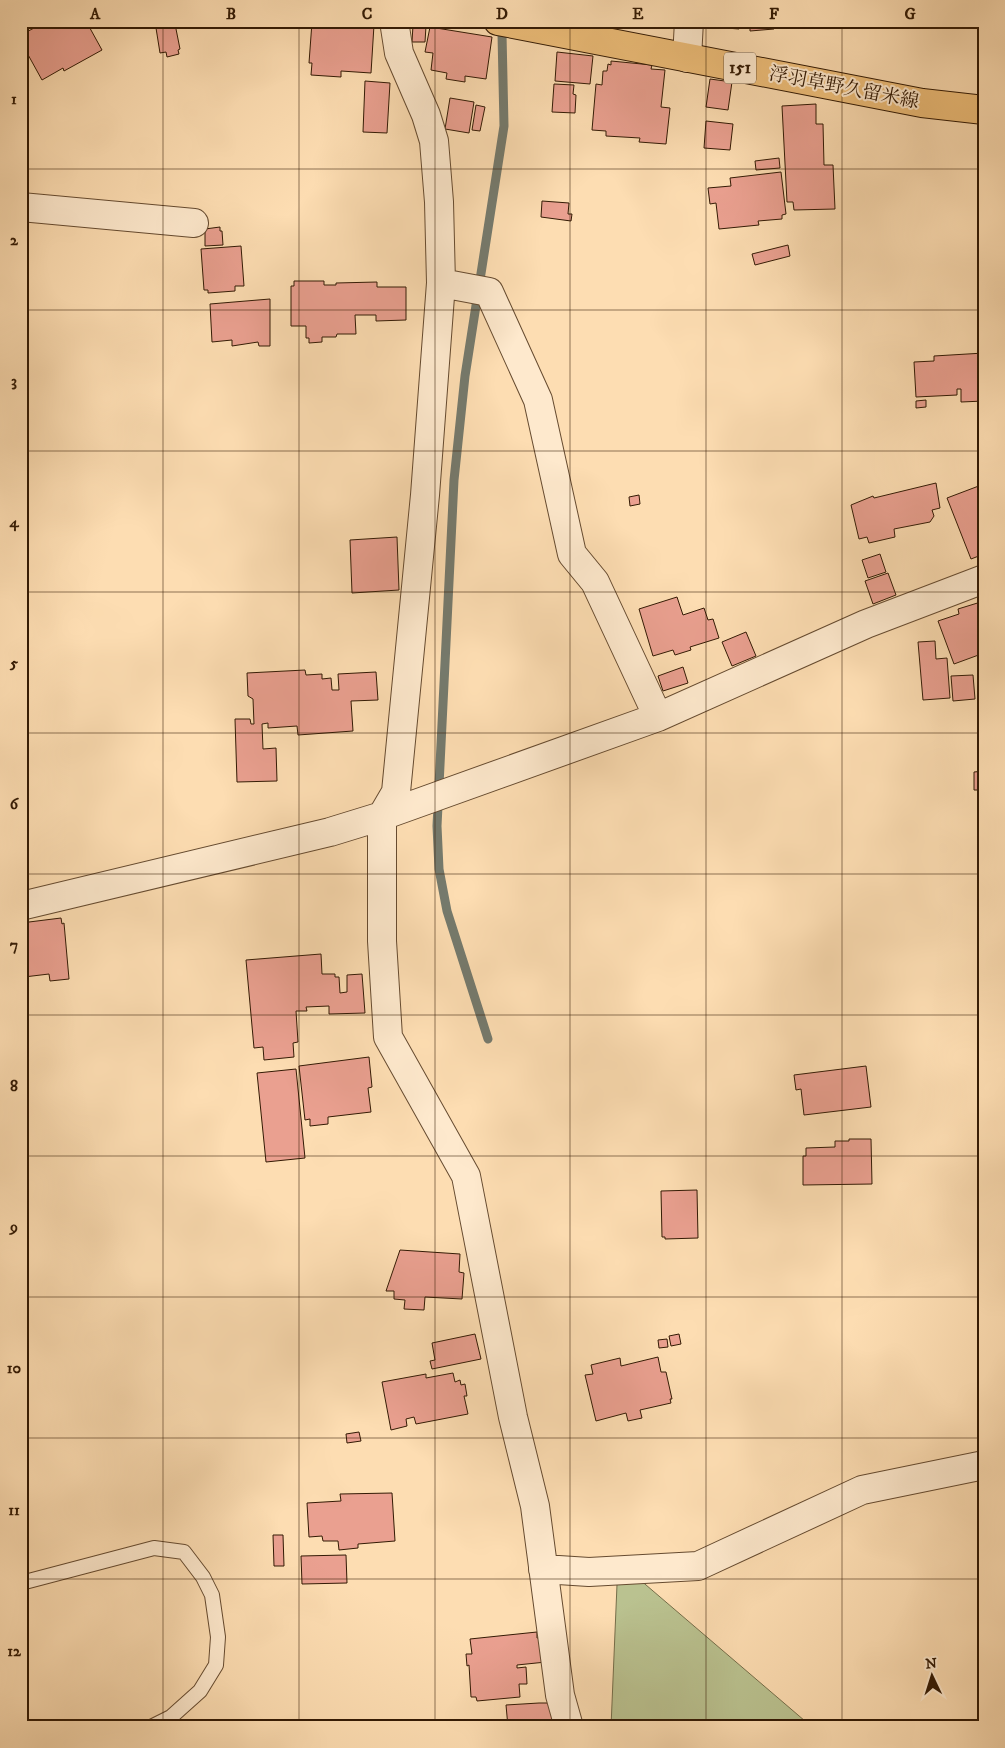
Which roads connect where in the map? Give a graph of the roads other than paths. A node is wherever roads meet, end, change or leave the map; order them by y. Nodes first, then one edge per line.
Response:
1 (394, 21) edge
2 (498, 21) edge
3 (689, 21) edge
4 (687, 58) junction
5 (984, 110) edge
6 (21, 207) edge
7 (194, 223) dead end
8 (441, 283) junction
9 (984, 579) edge
10 (658, 717) junction
11 (382, 816) junction
12 (21, 906) edge
13 (984, 1465) edge
14 (543, 1569) junction
15 (21, 1583) edge
16 (152, 1727) edge
17 (569, 1727) edge

1 - 8 street
2 - 4 main road, 浮羽草野久留米線 / 151
3 - 4 street
4 - 5 main road, 浮羽草野久留米線 / 151
6 - 7 street
8 - 10 street
8 - 11 street
9 - 10 street
10 - 11 street
11 - 12 street
11 - 14 street
13 - 14 street
14 - 17 street
15 - 16 lane

